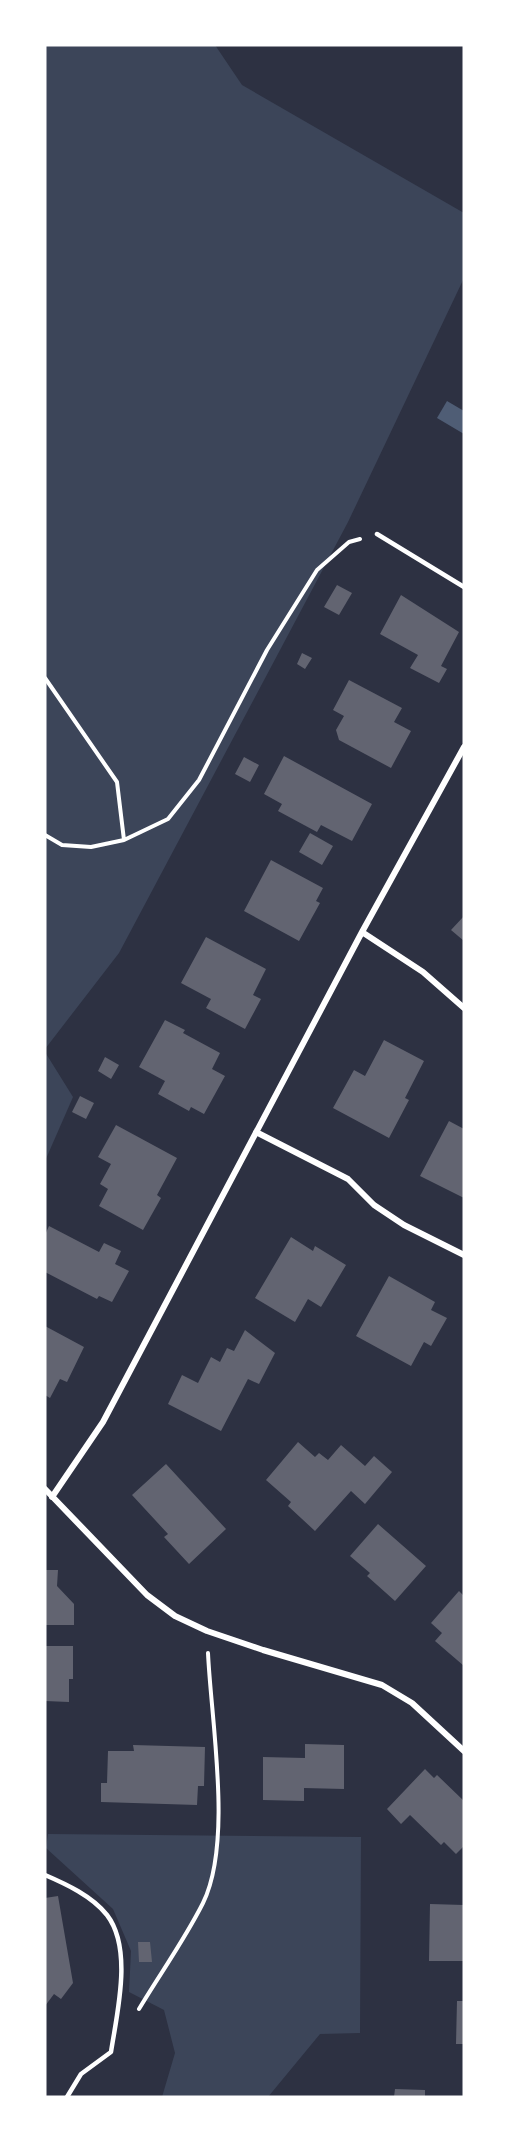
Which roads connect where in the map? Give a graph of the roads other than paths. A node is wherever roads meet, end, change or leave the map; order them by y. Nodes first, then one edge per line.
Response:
1 (377, 534) road end
2 (464, 587) edge
3 (464, 747) edge
4 (362, 932) junction
5 (464, 1008) edge
6 (256, 1132) junction
7 (464, 1255) edge
8 (45, 1489) edge
9 (52, 1497) junction
10 (464, 1751) edge
11 (45, 1875) edge
12 (67, 2097) edge

1 - 2 lane
3 - 4 street
4 - 5 street
4 - 6 street
6 - 7 street
6 - 9 street
8 - 9 street
9 - 10 street
11 - 12 lane

